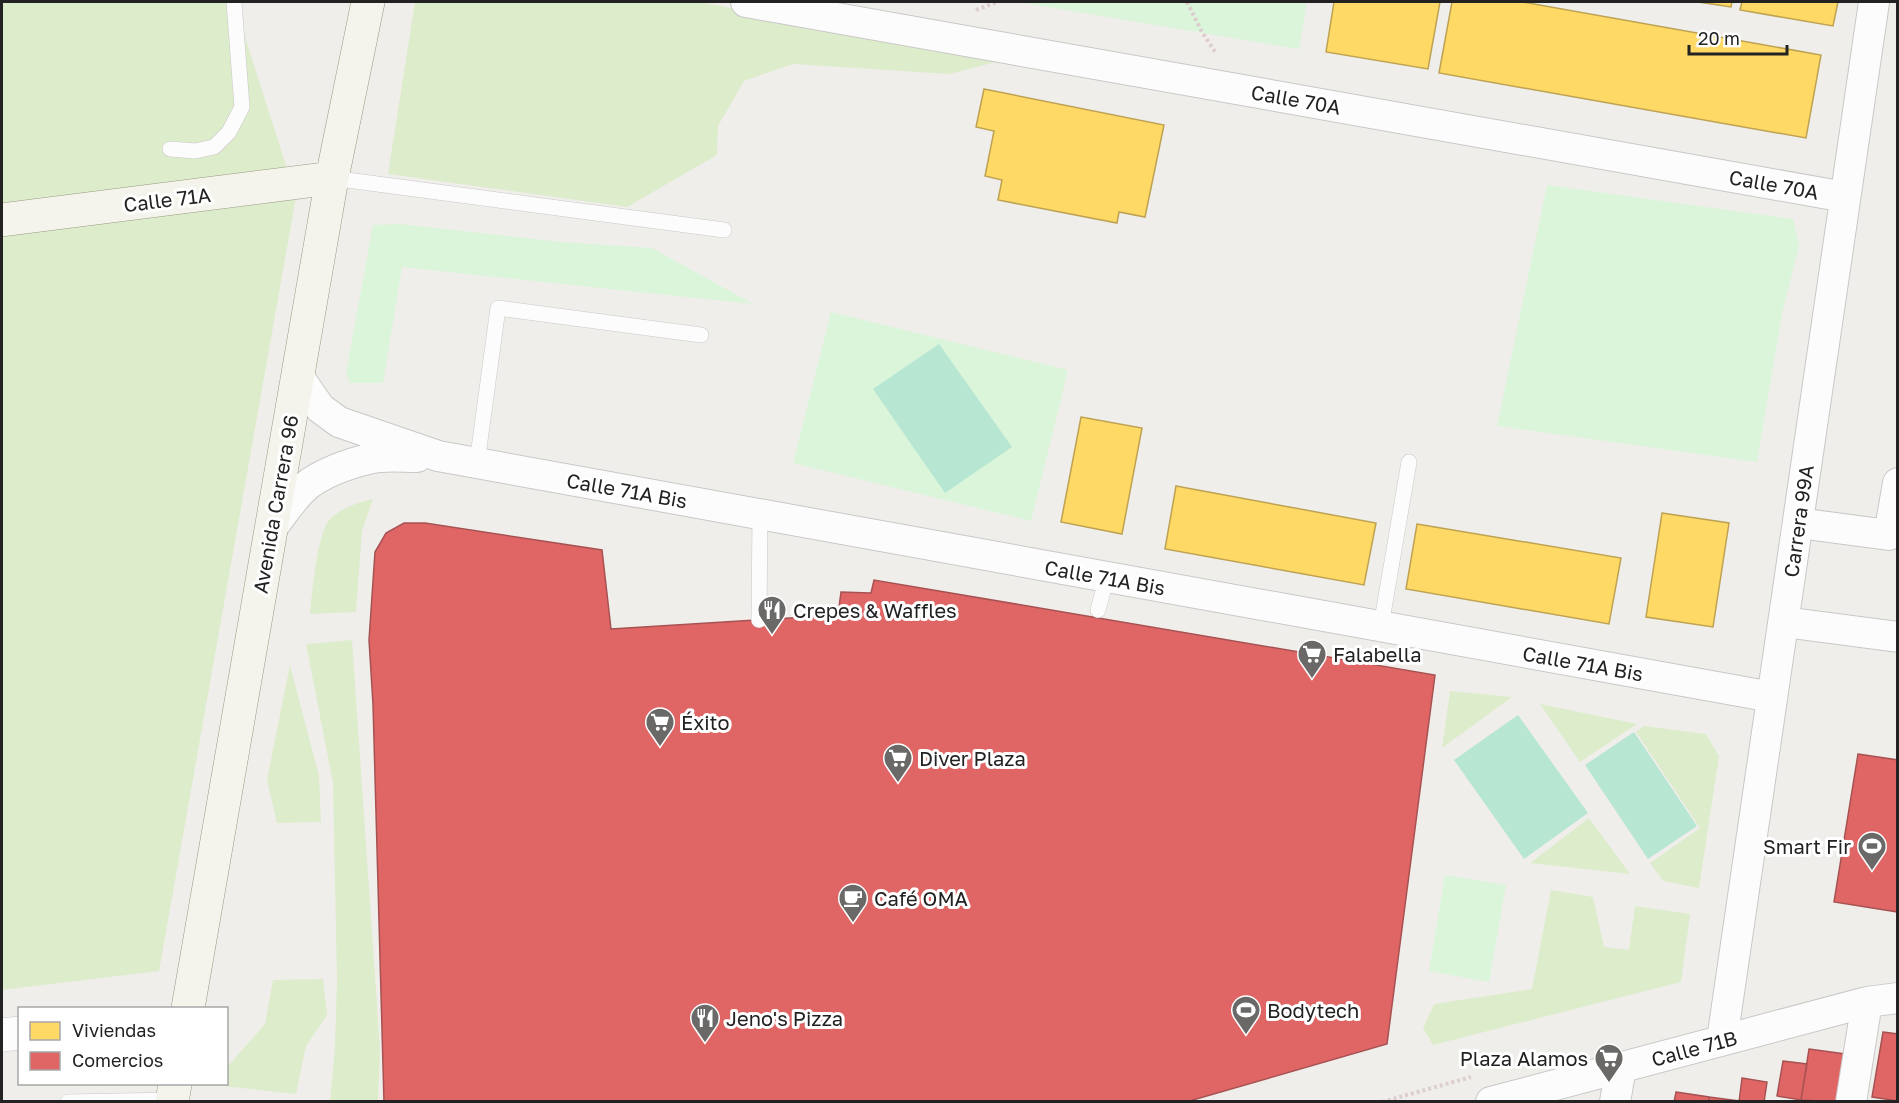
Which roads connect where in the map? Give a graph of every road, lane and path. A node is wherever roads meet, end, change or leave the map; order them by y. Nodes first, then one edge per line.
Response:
1 (234, 2) edge
2 (368, 2) edge
3 (746, 2) edge
4 (1187, 2) edge
5 (1874, 2) edge
6 (1239, 89) junction
7 (170, 149) dead end
8 (332, 178) junction
9 (1845, 197) junction
10 (2, 220) edge
11 (724, 230) dead end
12 (701, 335) dead end
13 (298, 376) junction
14 (438, 456) junction
15 (1409, 462) dead end
16 (477, 463) junction
17 (1898, 483) edge
18 (760, 514) junction
19 (1798, 523) junction
20 (271, 529) junction
21 (1893, 536) edge
22 (1107, 577) junction
23 (1098, 610) dead end
24 (759, 620) dead end
25 (1784, 622) junction
26 (1381, 626) junction
27 (1898, 637) edge
28 (1772, 697) junction
29 (1898, 998) edge
30 (1867, 1002) junction
31 (188, 1007) edge
32 (18, 1034) edge
33 (2, 1035) edge
34 (1722, 1040) junction
35 (1621, 1067) junction
36 (173, 1095) edge
37 (68, 1101) edge
38 (1491, 1101) edge
39 (1615, 1101) edge
40 (1851, 1101) edge

1 - 7 lane
2 - 8 main road, Avenida Carrera 96
3 - 6 street, Calle 70A
4 - 6 path
5 - 9 street, Carrera 99A
6 - 9 street, Calle 70A
8 - 10 main road, Calle 71A
8 - 11 lane
8 - 13 main road, Avenida Carrera 96
9 - 19 street, Carrera 99A
12 - 16 lane
13 - 14 street, Calle 71A Bis
13 - 20 main road, Avenida Carrera 96
14 - 16 street, Calle 71A Bis
14 - 20 street, Calle 71A Bis
15 - 26 lane
16 - 18 street, Calle 71A Bis
17 - 21 street
18 - 22 street, Calle 71A Bis
18 - 24 lane
19 - 21 street
19 - 25 street, Carrera 99A
20 - 31 main road, Avenida Carrera 96
22 - 23 lane
22 - 26 street, Calle 71A Bis
25 - 27 street
25 - 28 street, Carrera 99A
26 - 28 street, Calle 71A Bis
28 - 34 street, Carrera 99A
29 - 30 street, Calle 71B
30 - 34 street, Calle 71B
30 - 40 street
32 - 33 street
34 - 35 street, Calle 71B
35 - 38 street, Calle 71B
35 - 39 street
36 - 37 lane

